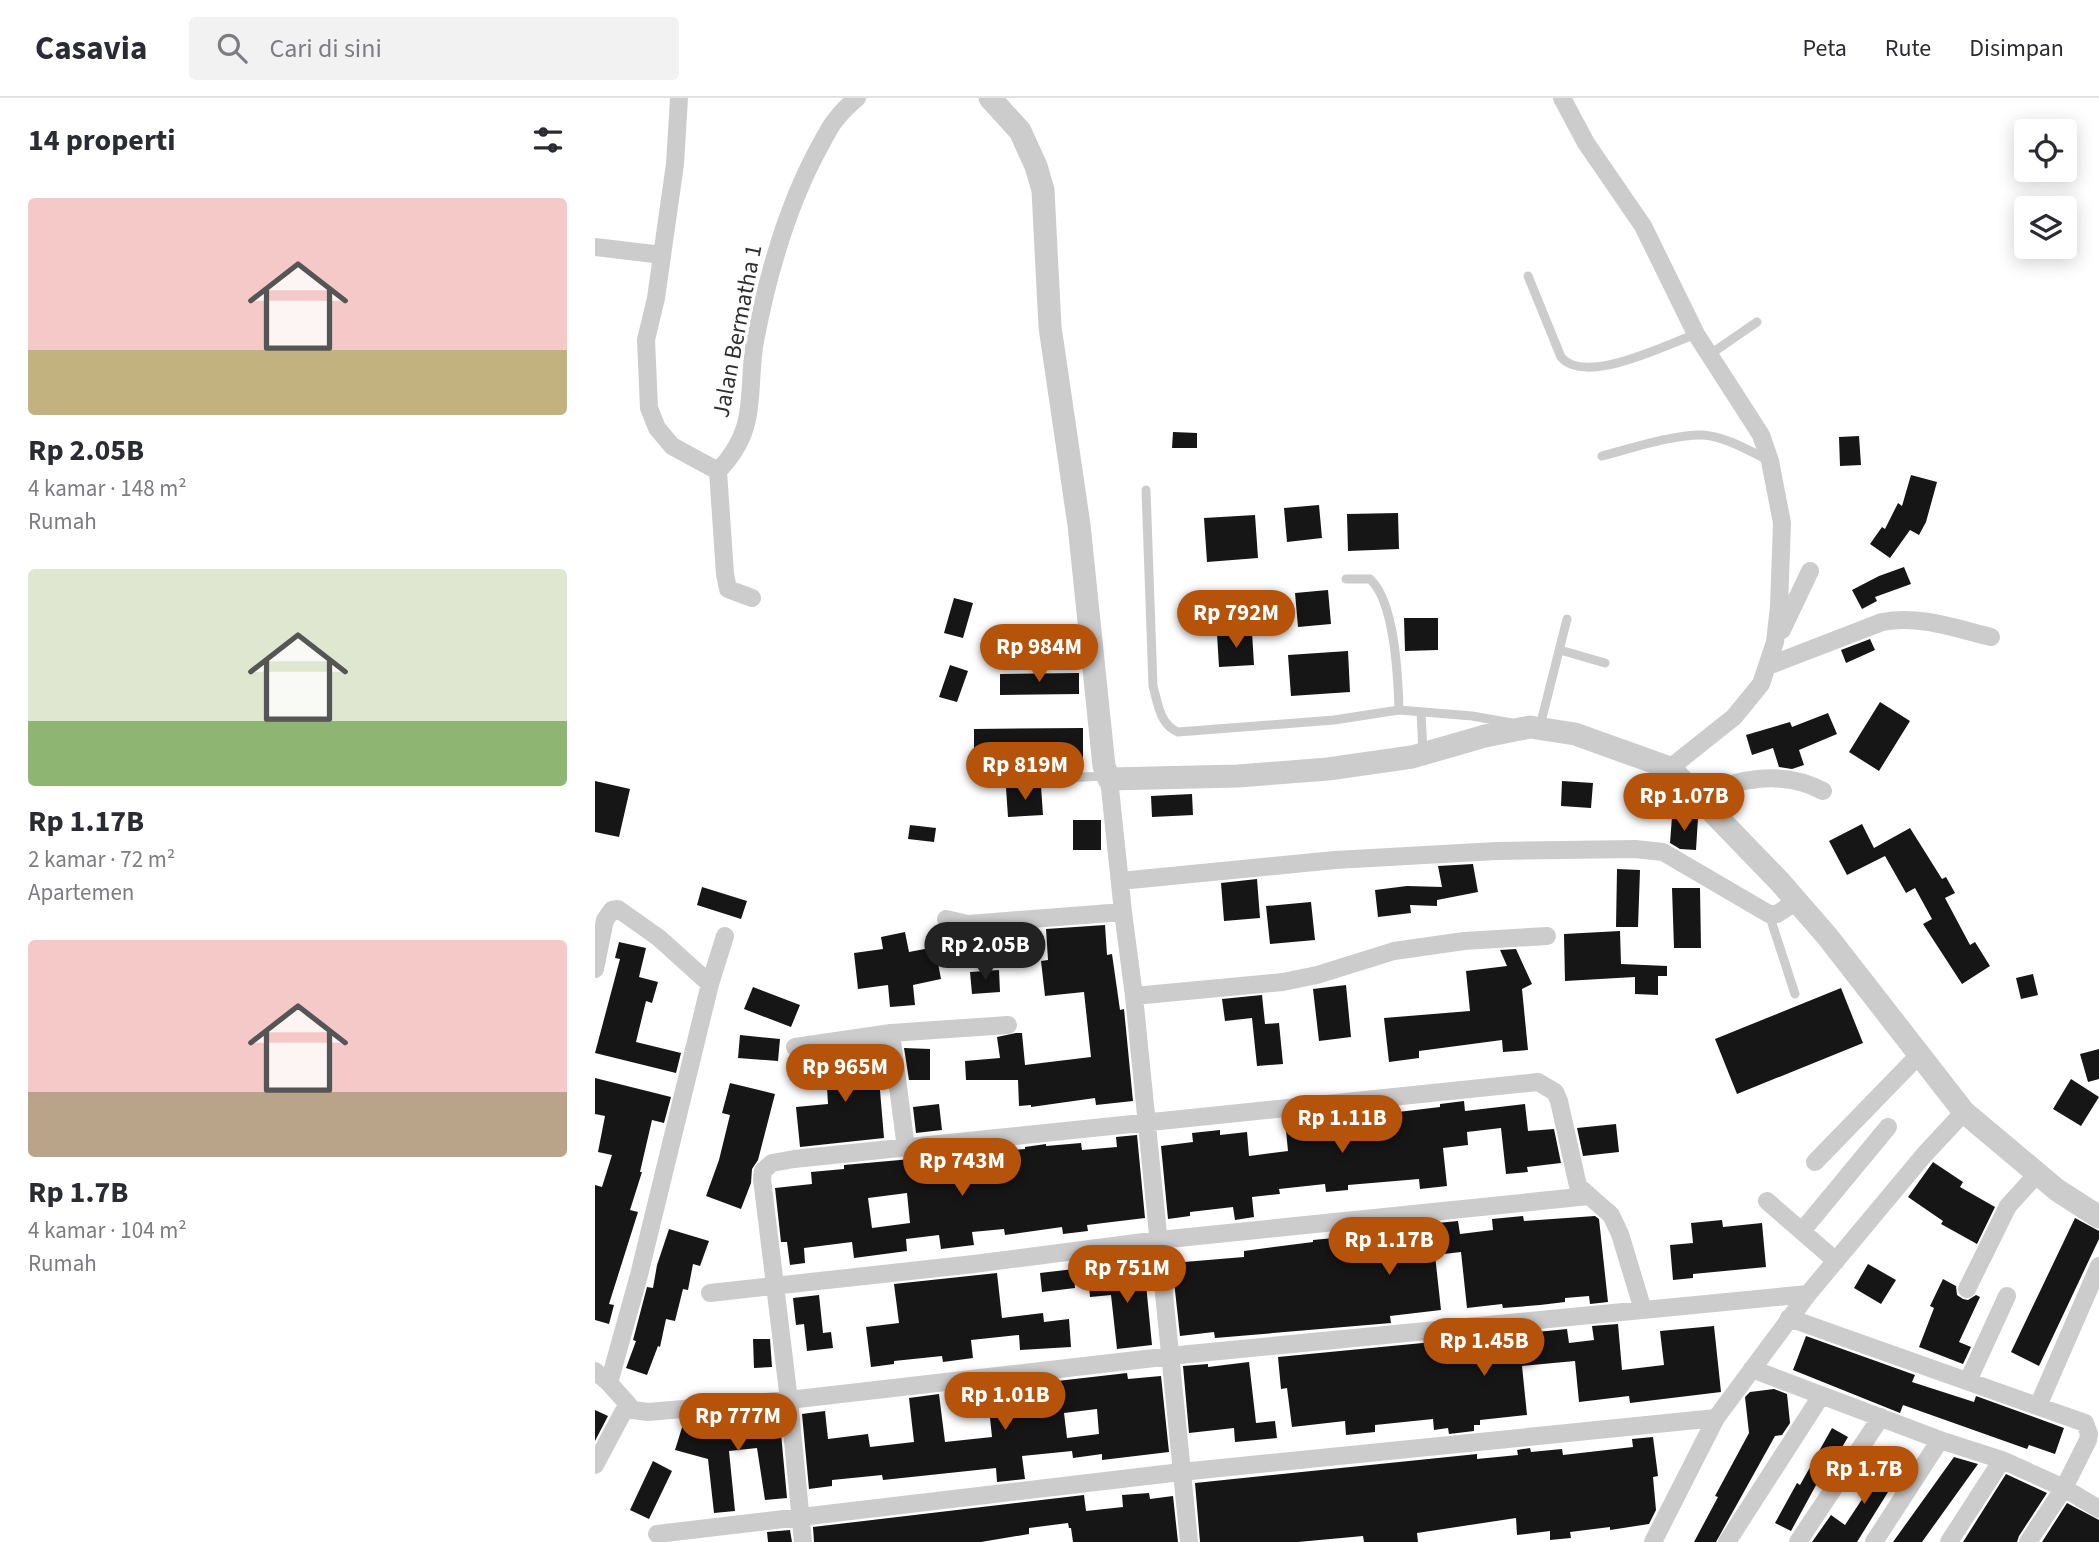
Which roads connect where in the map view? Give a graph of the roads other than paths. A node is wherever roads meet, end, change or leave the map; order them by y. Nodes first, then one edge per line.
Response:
1 (679, 98) edge
2 (857, 98) edge
3 (990, 98) edge
4 (1562, 98) edge
5 (595, 247) edge
6 (662, 255) junction
7 (1528, 276) dead end
8 (1757, 322) dead end
9 (1696, 334) junction
10 (1709, 355) junction
11 (1602, 456) dead end
12 (1770, 461) junction
13 (718, 471) junction
14 (1146, 490) dead end
15 (1811, 571) dead end
16 (1346, 579) dead end
17 (752, 598) dead end
18 (1567, 619) dead end
19 (1991, 636) dead end
20 (1776, 642) junction
21 (1560, 650) junction
22 (1605, 663) dead end
23 (1768, 666) junction
24 (1399, 710) junction
25 (1421, 712) junction
26 (1535, 727) junction
27 (1423, 754) junction
28 (1671, 768) junction
29 (1107, 777) junction
30 (997, 781) dead end
31 (1823, 791) dead end
32 (1699, 799) junction
33 (1120, 881) junction
34 (1797, 901) junction
35 (1122, 912) junction
36 (1769, 914) junction
37 (946, 919) dead end
38 (725, 936) dead end
39 (1547, 936) dead end
40 (595, 969) edge
41 (710, 984) junction
42 (1795, 994) dead end
43 (1135, 996) junction
44 (1008, 1025) dead end
45 (891, 1034) junction
46 (795, 1047) dead end
47 (1919, 1055) junction
48 (1964, 1112) junction
49 (1147, 1122) junction
50 (1888, 1127) dead end
51 (906, 1148) junction
52 (1815, 1162) dead end
53 (2038, 1173) junction
54 (1589, 1196) junction
55 (1767, 1201) dead end
56 (2099, 1217) edge
57 (1802, 1231) junction
58 (1159, 1240) junction
59 (1836, 1261) junction
60 (2099, 1266) edge
61 (775, 1285) junction
62 (1967, 1289) dead end
63 (710, 1293) dead end
64 (1808, 1294) junction
65 (2007, 1296) dead end
66 (1643, 1310) junction
67 (1789, 1318) junction
68 (1171, 1356) junction
69 (1752, 1369) junction
70 (595, 1371) edge
71 (1968, 1381) junction
72 (609, 1383) junction
73 (1821, 1396) junction
74 (789, 1400) junction
75 (627, 1405) junction
76 (2038, 1406) junction
77 (1716, 1418) junction
78 (1881, 1418) junction
79 (1940, 1440) junction
80 (2002, 1460) junction
81 (595, 1465) edge
82 (1181, 1472) junction
83 (2064, 1489) junction
84 (2098, 1507) edge
85 (800, 1517) junction
86 (657, 1534) dead end
87 (803, 1542) edge
88 (1189, 1542) edge
89 (1653, 1542) edge
90 (1727, 1542) edge
91 (1798, 1542) edge
92 (1874, 1542) edge
93 (1949, 1542) edge
94 (2028, 1542) edge

1 - 6 street
2 - 13 street, Jalan Bermatha 1
3 - 29 street
4 - 9 street
5 - 6 street
6 - 13 street
7 - 9 lane
8 - 10 lane
9 - 10 street
10 - 12 street
11 - 12 lane
12 - 20 street
13 - 17 street
14 - 24 lane
15 - 20 street
16 - 24 lane
18 - 21 lane
19 - 23 street
20 - 23 street
21 - 22 lane
21 - 26 lane
23 - 28 street
24 - 25 lane
25 - 26 lane
25 - 27 lane
26 - 27 street
26 - 28 street
27 - 29 street
28 - 32 street
29 - 30 lane
29 - 33 street
31 - 32 street
32 - 34 street
33 - 35 street
33 - 36 street
34 - 36 street
34 - 47 street
35 - 37 street
35 - 43 street
36 - 42 lane
38 - 41 street
39 - 43 street
40 - 41 street
41 - 72 street
43 - 49 street
44 - 45 street
45 - 46 street
45 - 51 street
47 - 48 street
47 - 52 street
48 - 53 street
48 - 59 street
49 - 51 street
49 - 54 street
49 - 58 street
50 - 57 street
51 - 61 street
53 - 56 street
53 - 62 street
54 - 58 street
54 - 66 street
55 - 57 street
57 - 59 street
58 - 61 street
58 - 68 street
59 - 64 street
60 - 76 street
61 - 63 street
61 - 74 street
64 - 66 street
64 - 67 street
65 - 71 street
66 - 68 street
67 - 69 street
67 - 71 street
68 - 74 street
68 - 82 street
69 - 73 street
69 - 77 street
70 - 72 street
71 - 76 street
72 - 75 street
73 - 78 street
73 - 90 street
74 - 75 street
74 - 85 street
75 - 81 street
76 - 83 street
77 - 82 street
77 - 89 street
78 - 79 street
78 - 91 street
79 - 80 street
79 - 92 street
80 - 83 street
80 - 93 street
82 - 85 street
82 - 88 street
83 - 84 street
83 - 94 street
85 - 86 street
85 - 87 street

